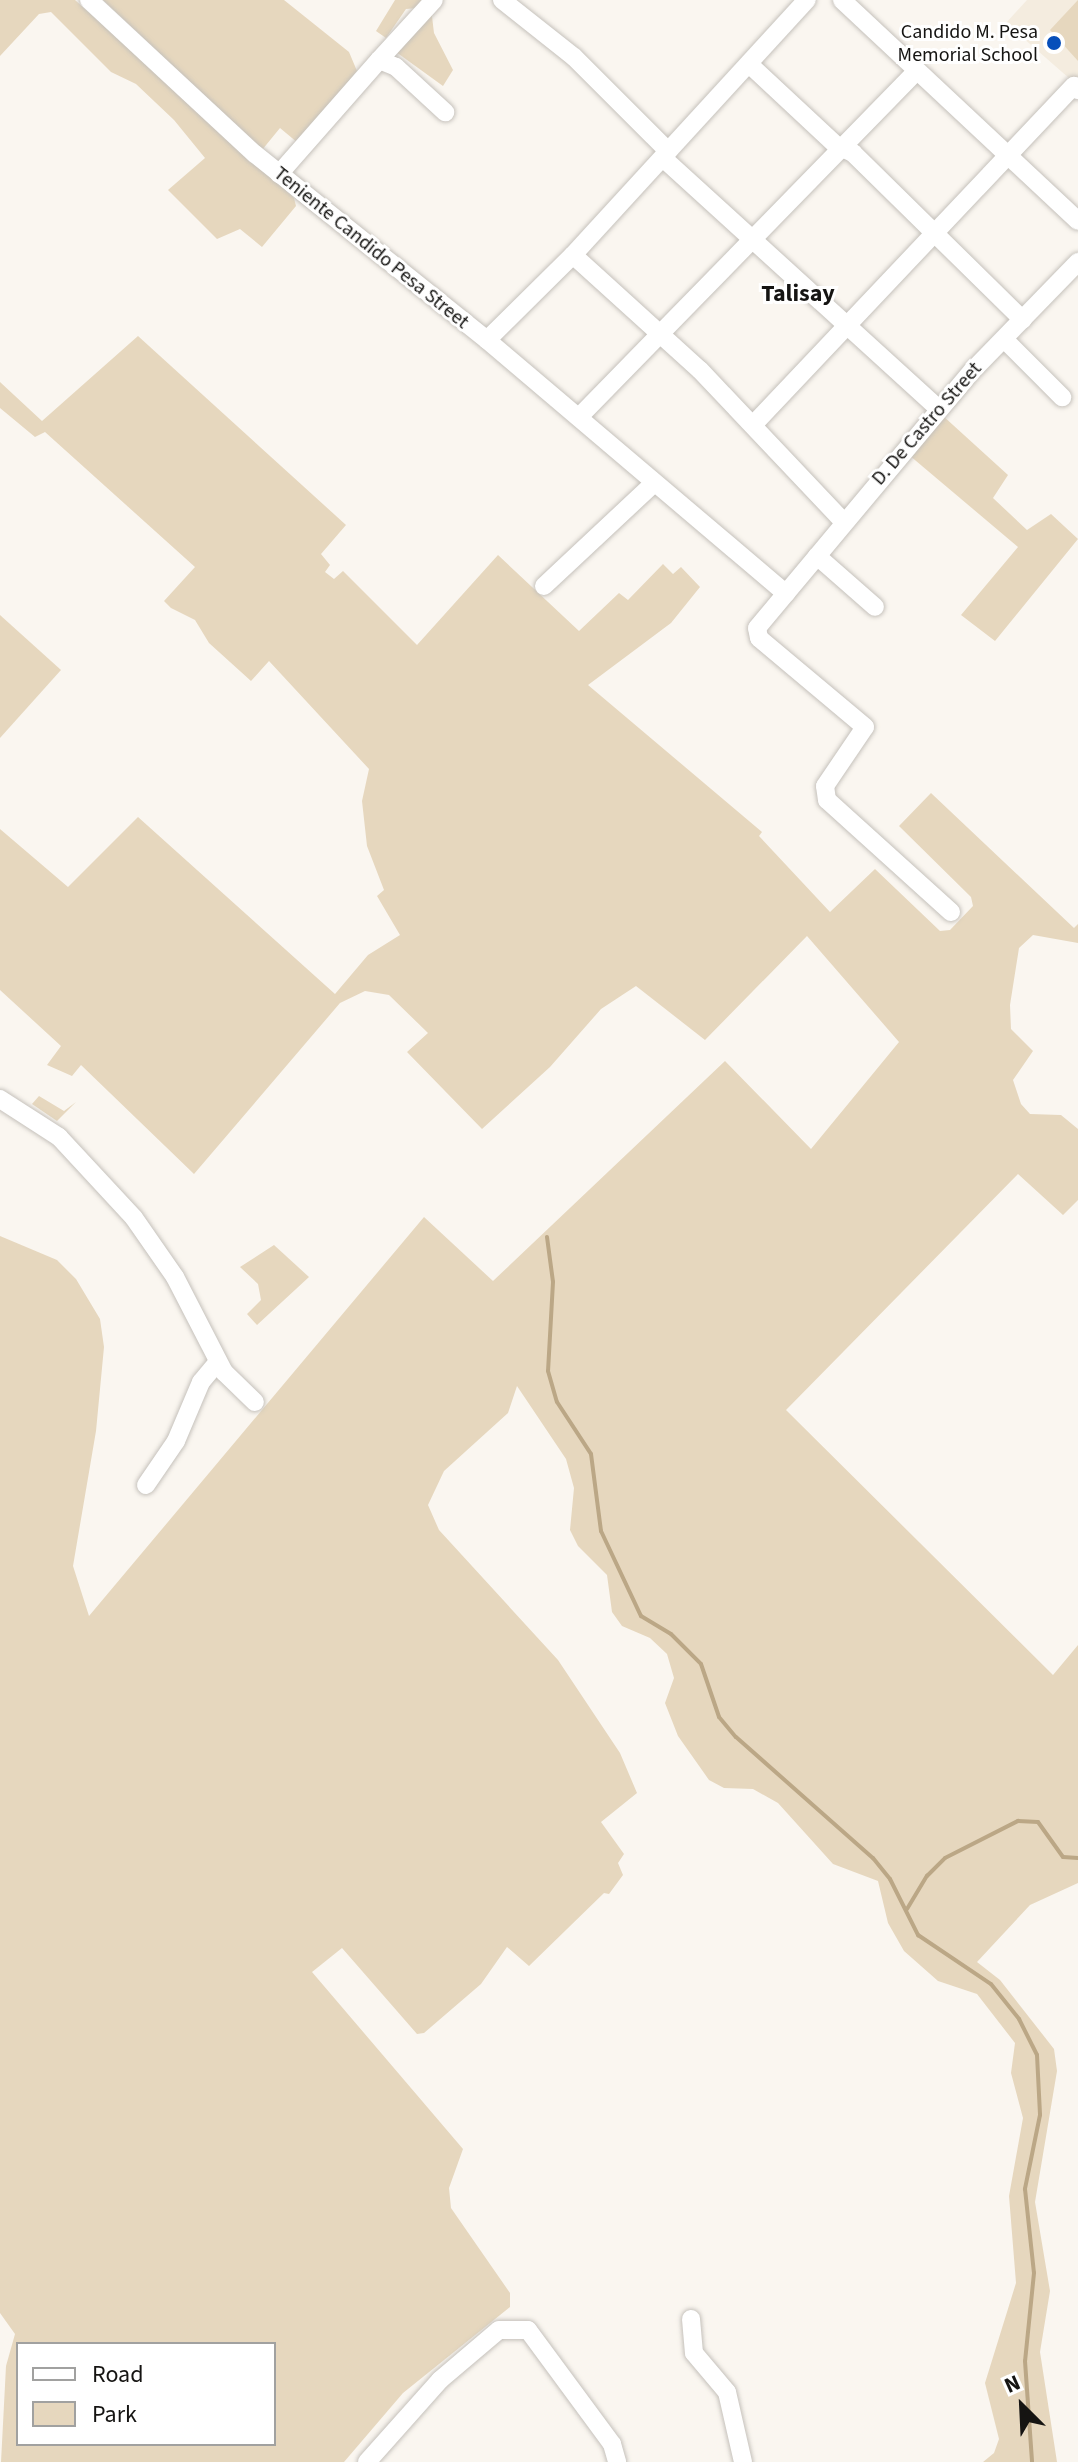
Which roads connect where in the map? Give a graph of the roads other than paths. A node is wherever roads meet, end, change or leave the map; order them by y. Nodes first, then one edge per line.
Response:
1 (89, 0) edge
2 (434, 0) edge
3 (502, 0) edge
4 (807, 0) edge
5 (842, 0) edge
6 (379, 60) junction
7 (749, 64) junction
8 (916, 72) junction
9 (1078, 90) edge
10 (445, 112) dead end
11 (844, 149) junction
12 (666, 155) junction
13 (1010, 156) junction
14 (279, 174) junction
15 (1078, 221) edge
16 (934, 236) junction
17 (755, 240) junction
18 (573, 255) junction
19 (1078, 262) edge
20 (1023, 320) junction
21 (847, 327) junction
22 (660, 334) junction
23 (487, 340) junction
24 (1005, 340) junction
25 (1062, 397) dead end
26 (939, 409) junction
27 (579, 417) junction
28 (753, 425) junction
29 (652, 485) junction
30 (843, 521) junction
31 (817, 556) junction
32 (544, 586) dead end
33 (786, 594) junction
34 (875, 607) dead end
35 (951, 912) dead end
36 (0, 1099) edge
37 (218, 1362) junction
38 (255, 1402) dead end
39 (146, 1485) dead end
40 (691, 2319) dead end
41 (367, 2462) edge
42 (617, 2462) edge
43 (743, 2462) edge

1 - 14 street, Teniente Candido Pesa Street
2 - 6 street
3 - 12 street
4 - 7 street, Teniente Candido Pesa Street
5 - 8 street
6 - 10 street
6 - 14 street
7 - 11 street
7 - 12 street, Teniente Candido Pesa Street
8 - 11 street
8 - 13 street
9 - 13 street
11 - 16 street
11 - 17 street
12 - 17 street
12 - 18 street, Teniente Candido Pesa Street
13 - 15 street
13 - 16 street
14 - 23 street, Teniente Candido Pesa Street
16 - 20 street
16 - 21 street
17 - 21 street
17 - 22 street
18 - 22 street
18 - 23 street, Teniente Candido Pesa Street
19 - 20 street, D. De Castro Street
20 - 24 street, D. De Castro Street
21 - 26 street
21 - 28 street
22 - 27 street
22 - 28 street
23 - 27 street
24 - 25 street
24 - 26 street, D. De Castro Street
26 - 30 street, D. De Castro Street
27 - 29 street
28 - 30 street
29 - 32 street
29 - 33 street
30 - 31 street, D. De Castro Street
31 - 33 street, D. De Castro Street
31 - 34 street
33 - 35 street, D. De Castro Street
36 - 37 street
37 - 38 street
37 - 39 street
40 - 43 street
41 - 42 street

